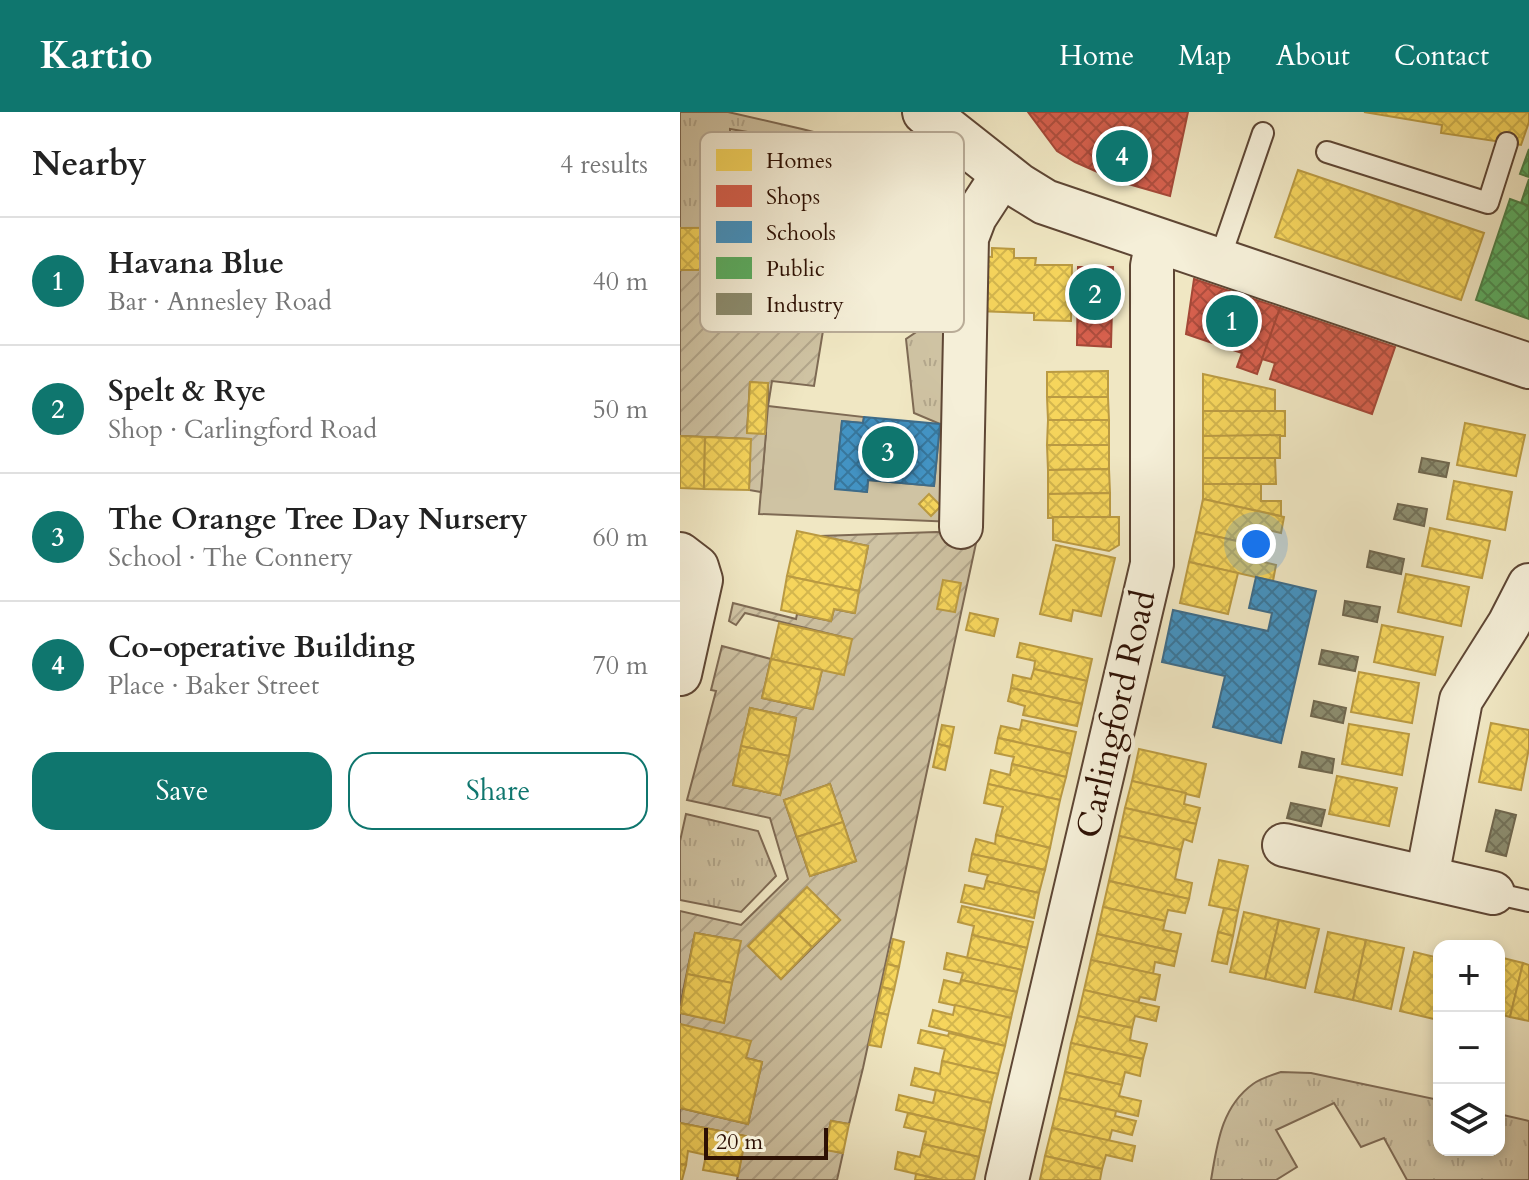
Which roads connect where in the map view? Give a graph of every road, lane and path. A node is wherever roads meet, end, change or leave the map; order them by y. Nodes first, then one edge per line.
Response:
1 (925, 112) edge
2 (950, 132) edge
3 (1263, 133) dead end
4 (964, 143) edge
5 (1507, 143) dead end
6 (1327, 152) dead end
7 (1003, 174) junction
8 (964, 210) edge
9 (975, 217) junction
10 (1157, 240) junction
11 (1219, 261) junction
12 (1529, 366) edge
13 (961, 527) dead end
14 (683, 556) edge
15 (1529, 585) edge
16 (1519, 630) edge
17 (680, 674) edge
18 (1284, 845) dead end
19 (1427, 877) junction
20 (1511, 897) edge
21 (1007, 1180) edge

1 - 2 street
3 - 11 lane
4 - 7 street
5 - 6 lane
7 - 9 street
7 - 10 street
8 - 9 lane
9 - 13 street
10 - 11 street
10 - 21 street, Carlingford Road
11 - 12 street
14 - 17 street
15 - 16 street
16 - 19 street
18 - 19 street
19 - 20 street

